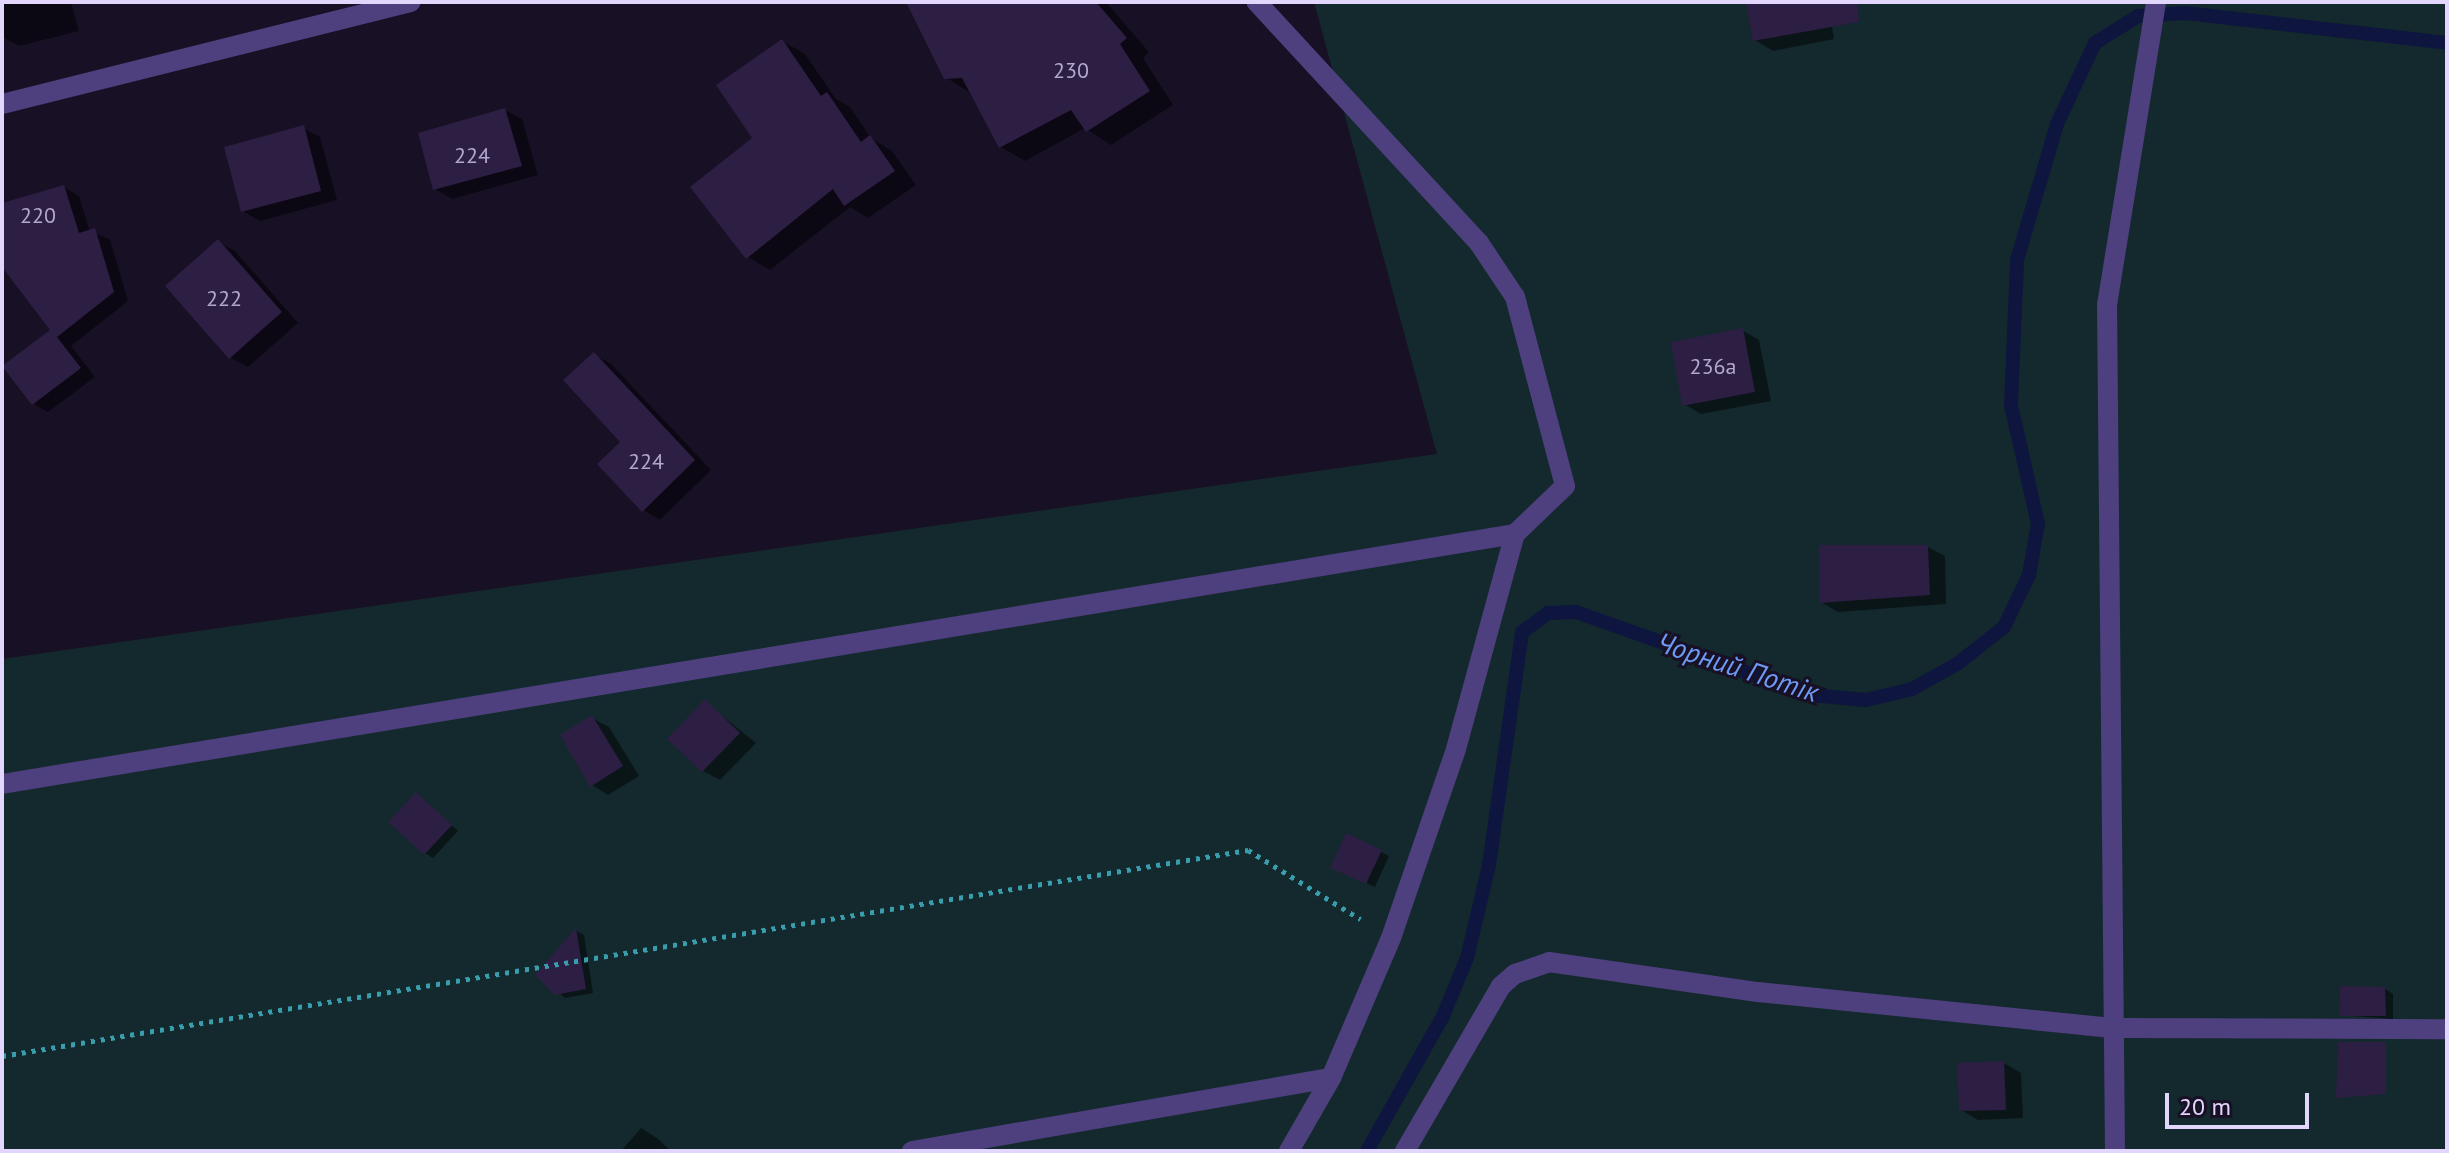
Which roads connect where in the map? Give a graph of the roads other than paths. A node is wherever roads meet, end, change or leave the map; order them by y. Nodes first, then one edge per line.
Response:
1 (410, 2) edge
2 (1257, 2) edge
3 (2156, 2) edge
4 (2, 104) edge
5 (1515, 534) junction
6 (2, 784) edge
7 (2114, 1028) junction
8 (2447, 1029) edge
9 (1331, 1078) junction
10 (912, 1151) edge
11 (1289, 1151) edge
12 (1405, 1151) edge
13 (2115, 1151) edge

1 - 4 street
2 - 5 street
3 - 7 street
5 - 6 street
5 - 9 street
7 - 8 street
7 - 12 street
7 - 13 street
9 - 10 street
9 - 11 street

